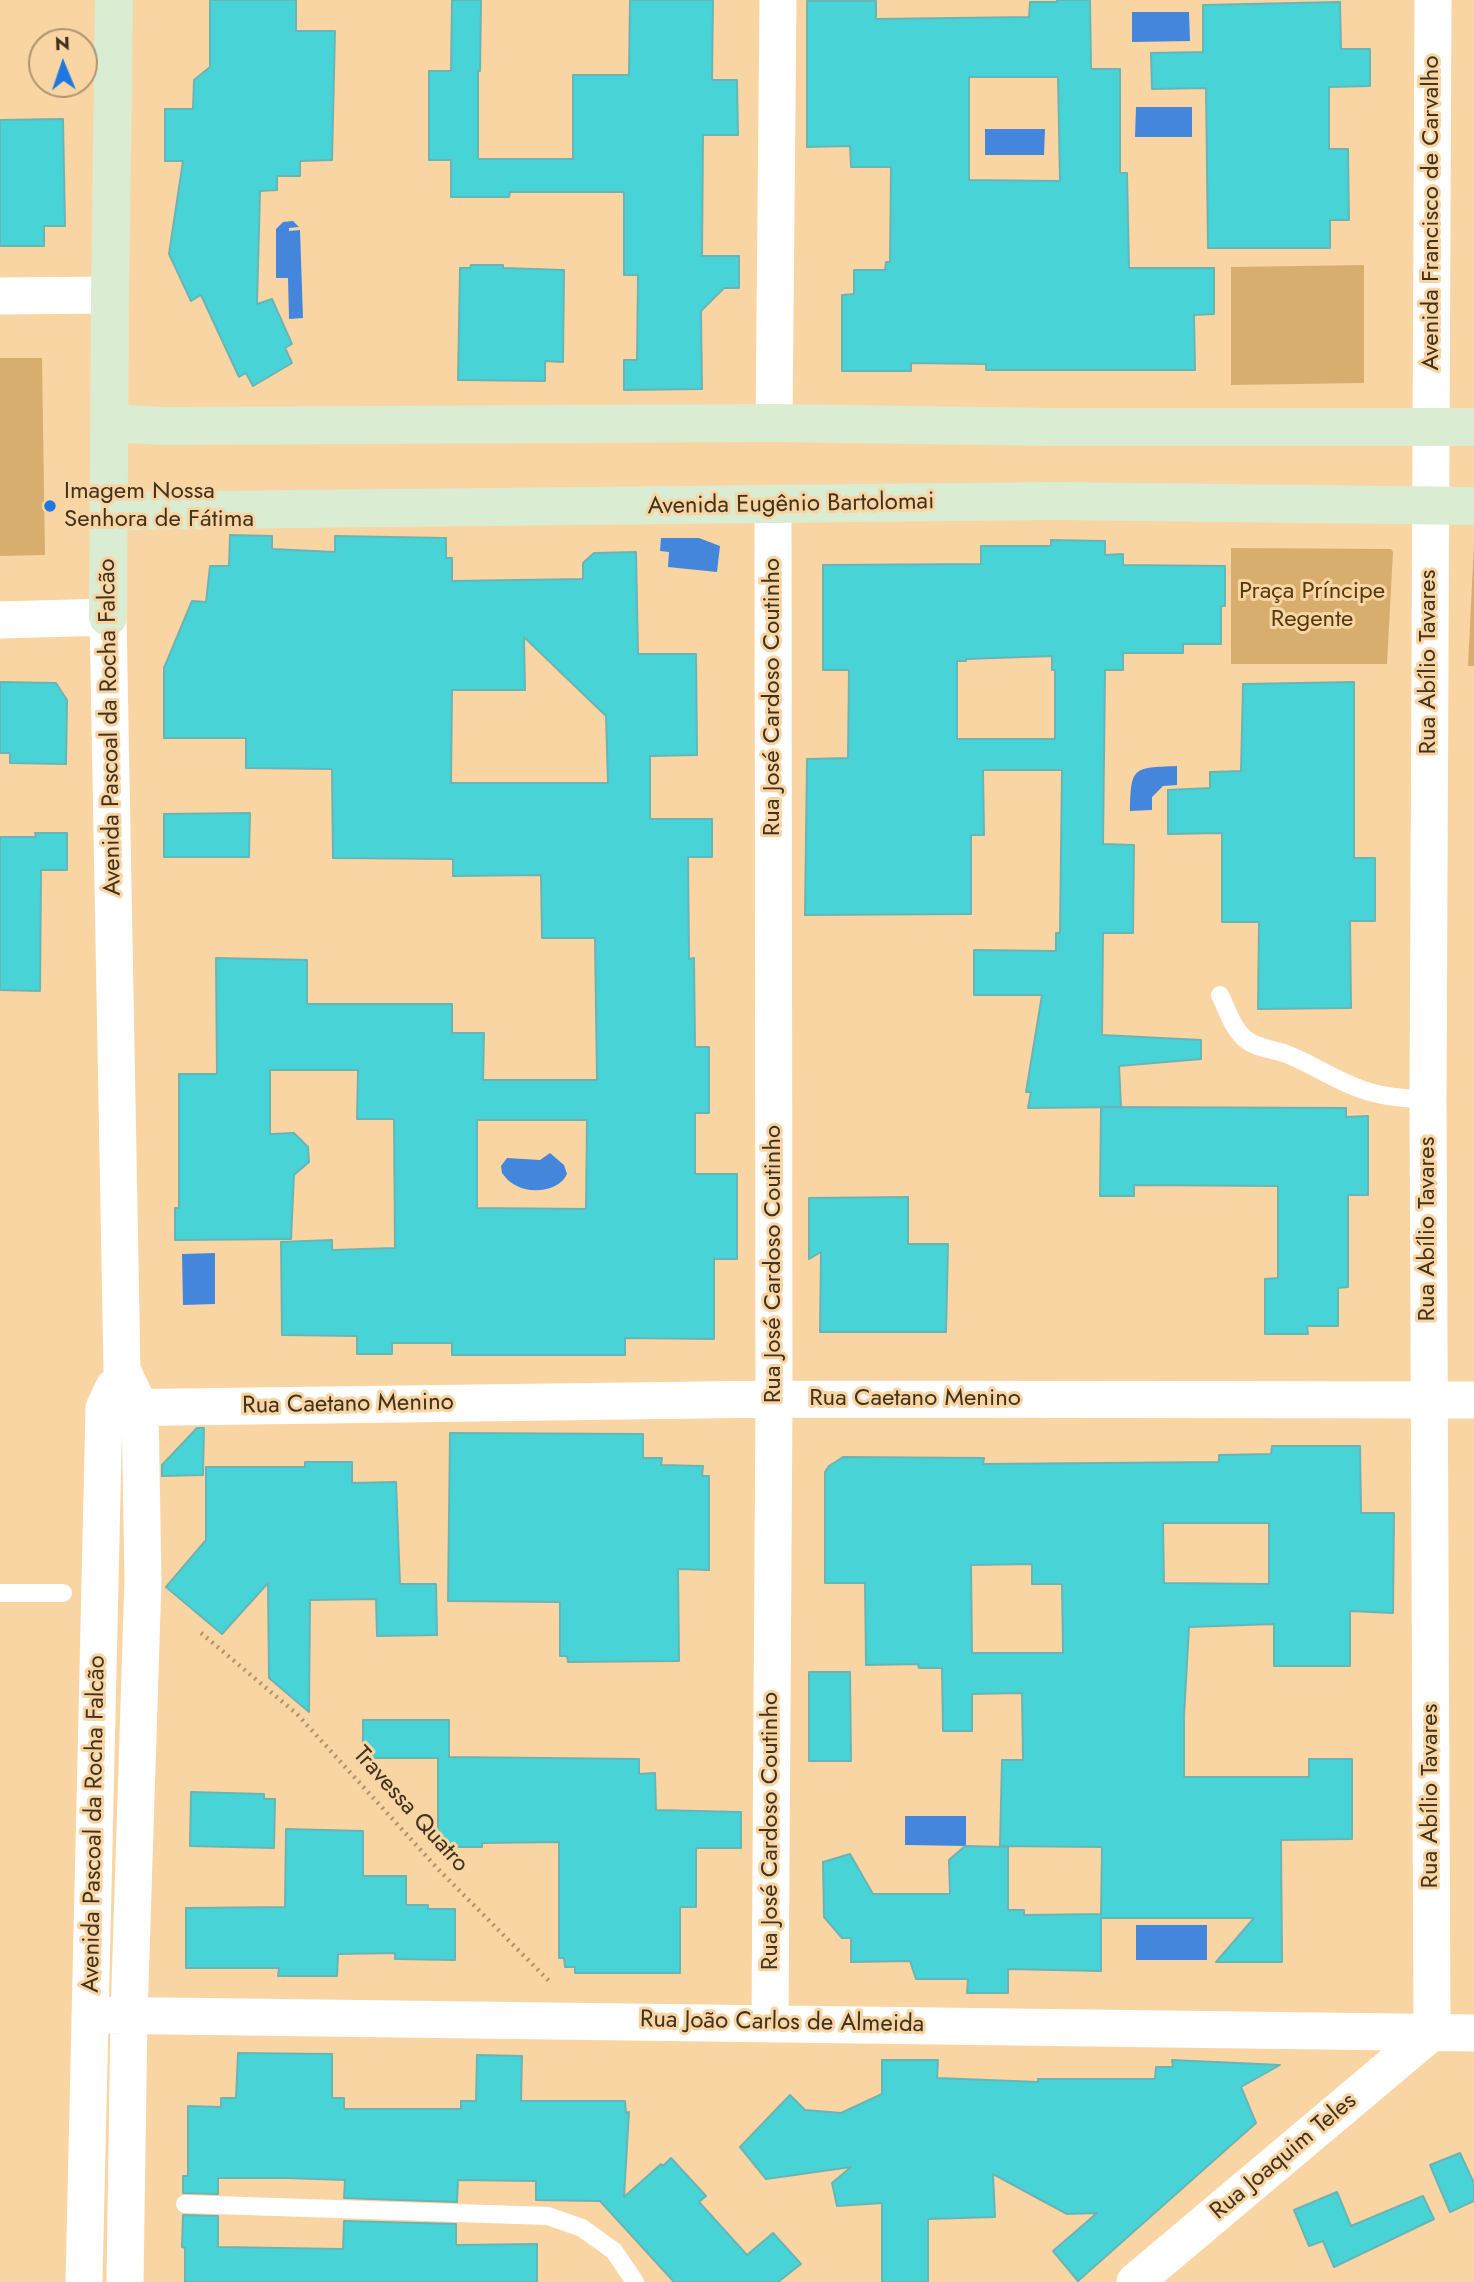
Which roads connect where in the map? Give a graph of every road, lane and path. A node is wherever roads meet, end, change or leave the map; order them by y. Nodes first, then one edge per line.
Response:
1 (114, 0) edge
2 (778, 0) edge
3 (1433, 0) edge
4 (110, 295) junction
5 (0, 296) edge
6 (110, 423) junction
7 (775, 423) junction
8 (1430, 427) junction
9 (1474, 427) edge
10 (773, 506) junction
11 (1429, 506) junction
12 (1474, 506) edge
13 (109, 511) junction
14 (108, 617) junction
15 (0, 620) edge
16 (1220, 995) dead end
17 (1428, 1100) junction
18 (122, 1370) junction
19 (774, 1399) junction
20 (1474, 1399) edge
21 (1430, 1400) junction
22 (104, 1408) junction
23 (140, 1408) junction
24 (63, 1593) dead end
25 (0, 1594) edge
26 (201, 1633) dead end
27 (90, 2015) junction
28 (129, 2016) junction
29 (584, 2020) junction
30 (770, 2023) junction
31 (1460, 2037) edge
32 (185, 2204) dead end
33 (85, 2282) edge
34 (125, 2282) edge
35 (635, 2282) edge
36 (1135, 2282) edge

1 - 4 street, Avenida Pascoal da Rocha Falcão
2 - 7 street
3 - 8 street, Avenida Francisco de Carvalho
4 - 5 street
4 - 6 street, Avenida Pascoal da Rocha Falcão
6 - 7 street
6 - 13 street, Avenida Pascoal da Rocha Falcão
7 - 8 street
8 - 9 street
8 - 11 street, Rua Abílio Tavares
10 - 11 street, Avenida Eugênio Bartolomai
10 - 13 street, Avenida Eugênio Bartolomai
10 - 19 street, Rua José Cardoso Coutinho
11 - 12 street, Avenida Eugênio Bartolomai
11 - 17 street, Rua Abílio Tavares
13 - 14 street, Avenida Pascoal da Rocha Falcão
14 - 15 street
14 - 18 street, Avenida Pascoal da Rocha Falcão
16 - 17 lane
17 - 21 street, Rua Abílio Tavares
18 - 22 street, Avenida Pascoal da Rocha Falcão
18 - 23 street, Avenida Pascoal da Rocha Falcão
19 - 21 street, Rua Caetano Menino
19 - 23 street, Rua Caetano Menino
19 - 30 street, Rua José Cardoso Coutinho
20 - 21 street, Rua Caetano Menino
21 - 31 street, Rua Abílio Tavares
22 - 23 street, Rua Caetano Menino
22 - 27 street, Avenida Pascoal da Rocha Falcão
23 - 28 street, Avenida Pascoal da Rocha Falcão
24 - 25 lane
26 - 29 path, Travessa Quatro
27 - 28 street, Rua João Carlos de Almeida
27 - 33 street, Avenida Pascoal da Rocha Falcão
28 - 29 street, Rua João Carlos de Almeida
28 - 34 street, Avenida Pascoal da Rocha Falcão
29 - 30 street, Rua João Carlos de Almeida
30 - 31 street, Rua João Carlos de Almeida
31 - 36 street, Rua Joaquim Teles
32 - 35 lane

